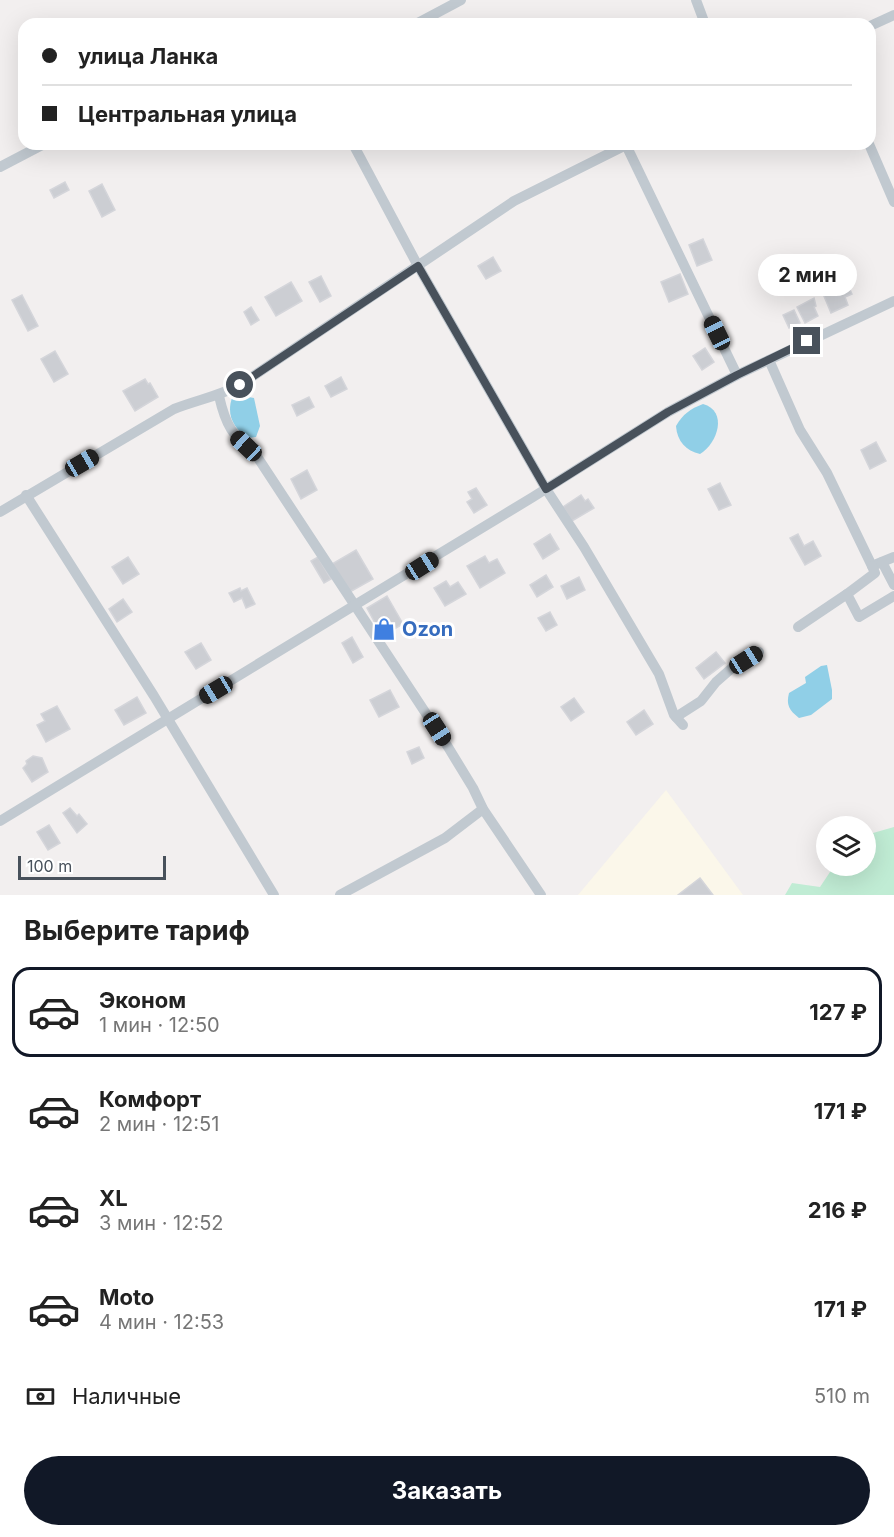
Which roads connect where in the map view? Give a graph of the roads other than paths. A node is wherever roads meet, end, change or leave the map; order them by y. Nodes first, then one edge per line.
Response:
1 (461, 0) edge
2 (696, 0) edge
3 (894, 15) edge
4 (427, 18) edge
5 (703, 18) edge
6 (876, 23) edge
7 (33, 150) edge
8 (356, 150) edge
9 (615, 150) edge
10 (630, 150) edge
11 (872, 150) edge
12 (0, 167) edge
13 (894, 202) edge
14 (418, 266) junction
15 (894, 301) edge
16 (769, 360) junction
17 (737, 375) junction
18 (219, 396) junction
19 (546, 489) junction
20 (26, 495) junction
21 (0, 512) edge
22 (894, 557) edge
23 (877, 564) junction
24 (894, 585) edge
25 (847, 594) junction
26 (894, 597) edge
27 (355, 605) junction
28 (798, 627) dead end
29 (759, 652) dead end
30 (167, 718) junction
31 (483, 809) junction
32 (0, 821) edge
33 (274, 895) edge
34 (340, 895) edge
35 (541, 895) edge

1 - 4 street
2 - 5 street
3 - 6 street
7 - 12 street
8 - 14 street
9 - 14 street
10 - 17 street
11 - 13 street
14 - 18 street
14 - 19 street
15 - 16 street
16 - 17 street
16 - 23 street
17 - 19 street
18 - 20 street
18 - 27 street
19 - 27 street
19 - 29 street
20 - 21 street
20 - 30 street
22 - 23 street
23 - 24 street
23 - 25 street
25 - 26 street
25 - 28 street
27 - 30 street
27 - 31 street
30 - 32 street
30 - 33 street
31 - 34 street
31 - 35 street

